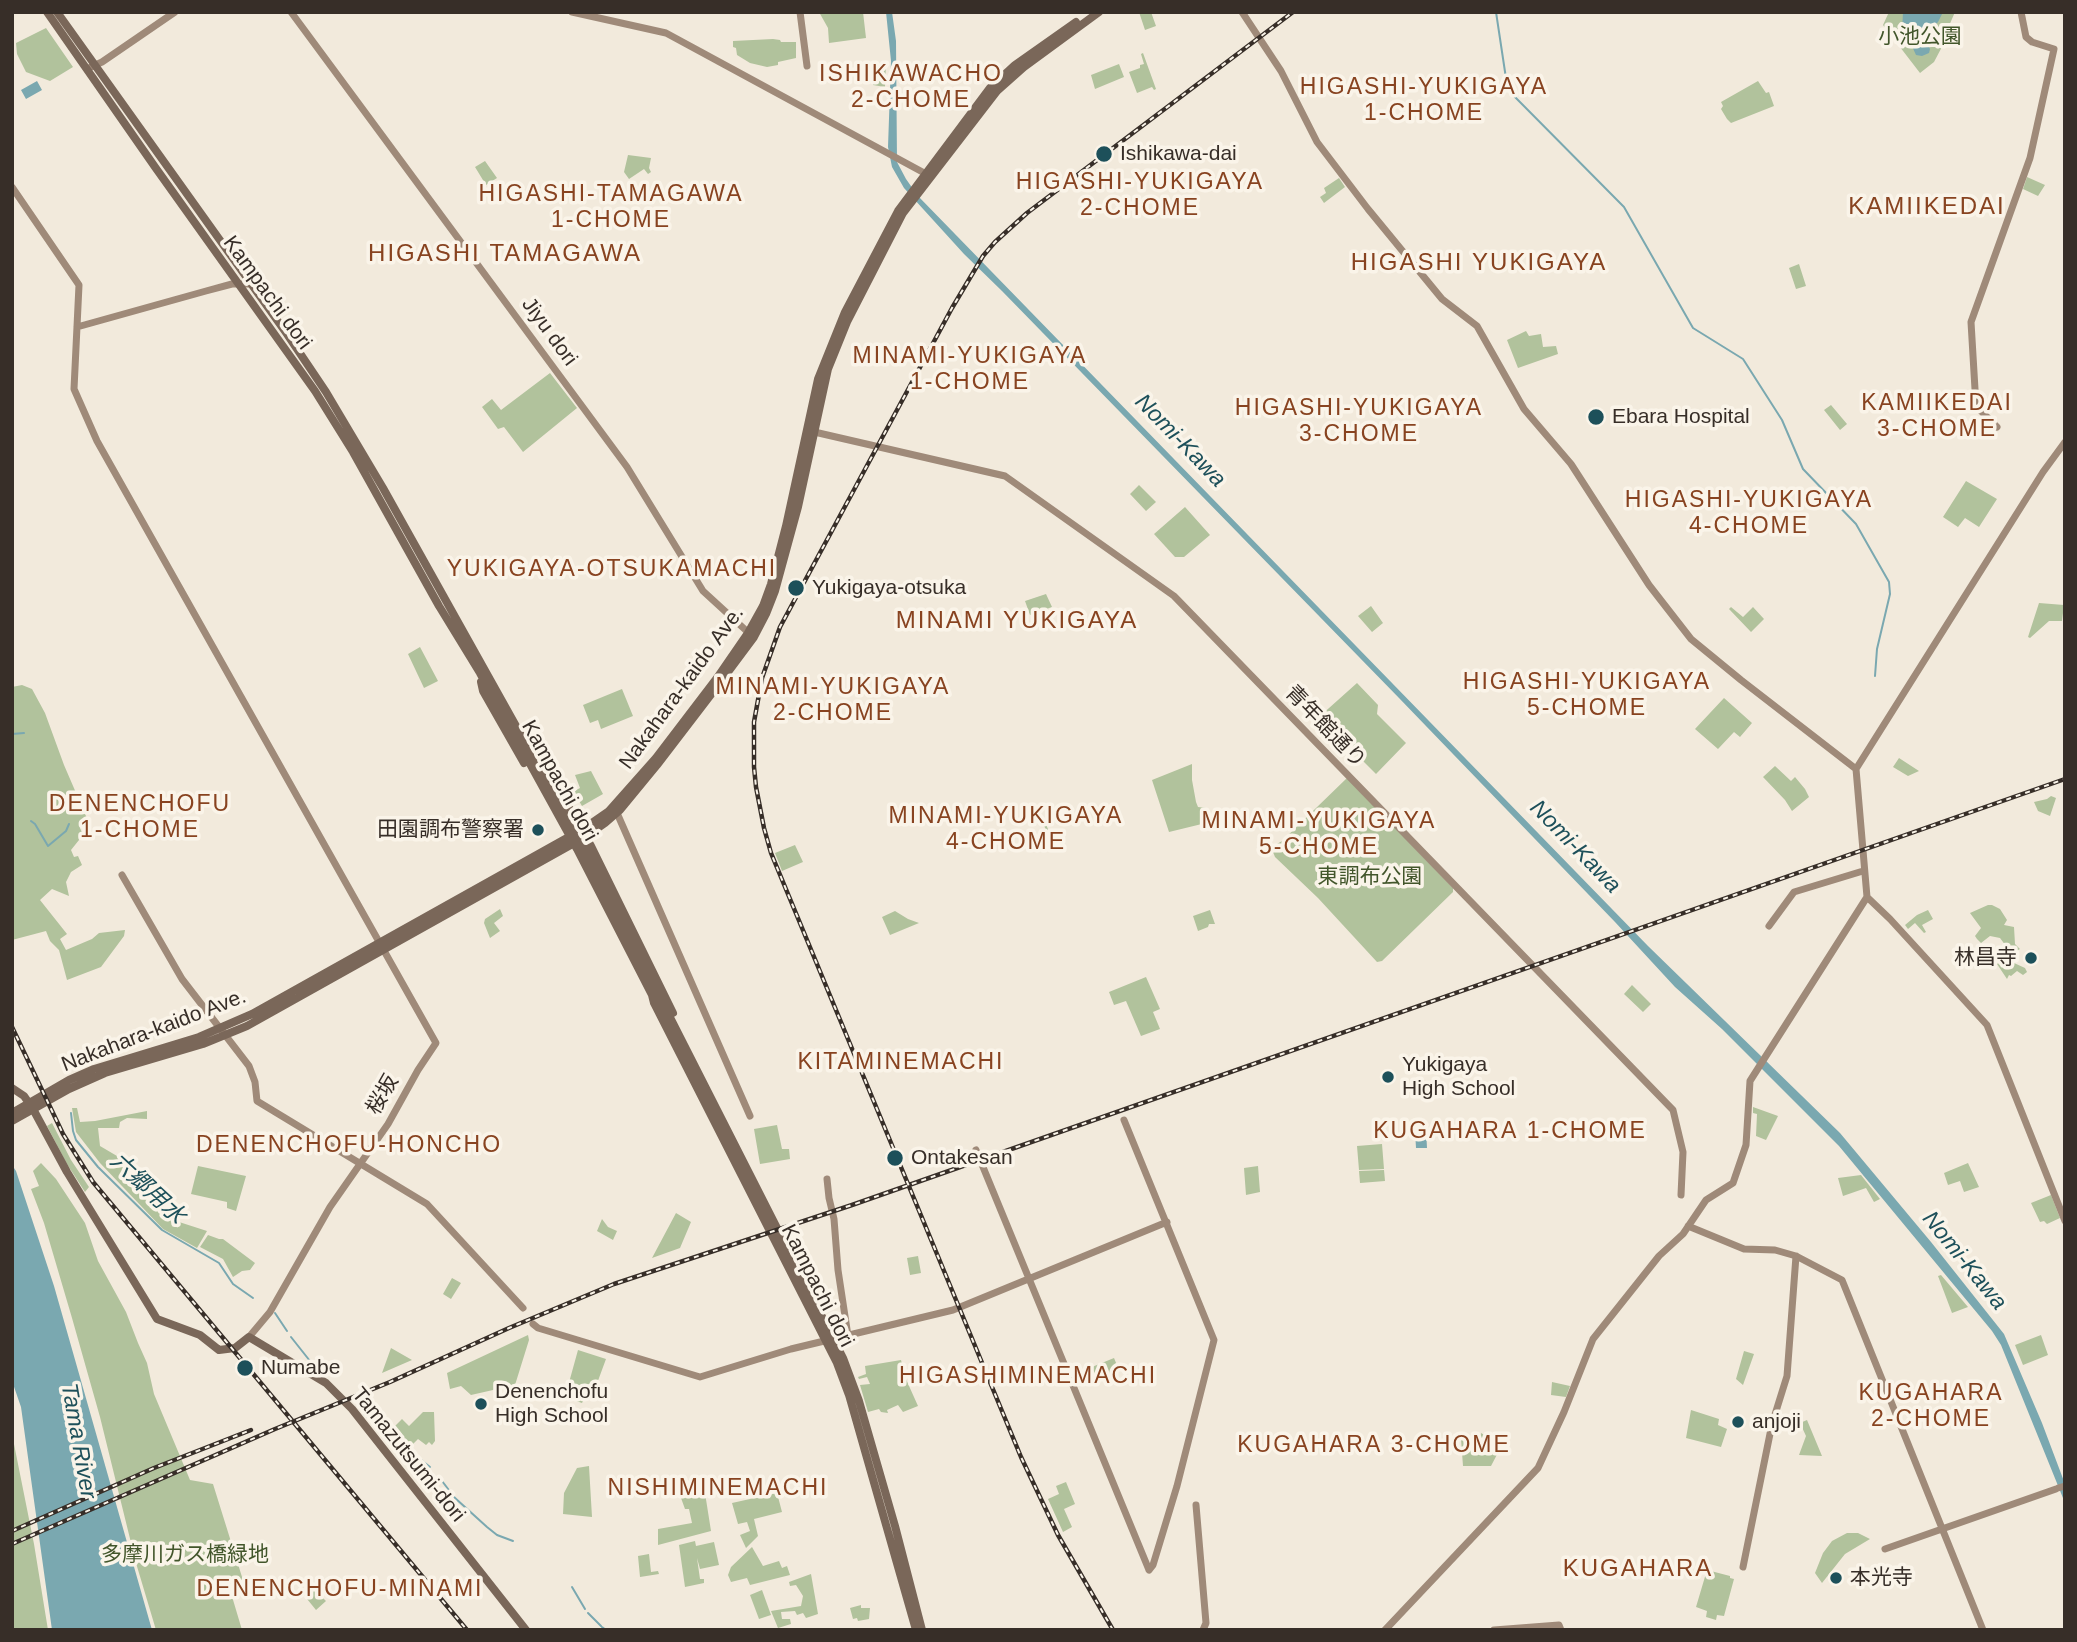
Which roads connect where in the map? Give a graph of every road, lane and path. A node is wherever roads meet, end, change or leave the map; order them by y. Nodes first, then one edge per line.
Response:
1 (47, 12) edge
2 (57, 12) edge
3 (175, 12) edge
4 (291, 12) edge
5 (572, 12) edge
6 (800, 12) edge
7 (1090, 12) edge
8 (1099, 12) edge
9 (1242, 12) edge
10 (2021, 12) edge
11 (807, 66) dead end
12 (91, 67) junction
13 (928, 175) junction
14 (12, 187) edge
15 (240, 284) junction
16 (250, 284) junction
17 (77, 327) junction
18 (1997, 428) dead end
19 (811, 431) junction
20 (2065, 442) edge
21 (748, 633) junction
22 (482, 670) junction
23 (1856, 769) junction
24 (558, 789) junction
25 (544, 797) junction
26 (617, 813) junction
27 (584, 833) junction
28 (568, 841) junction
29 (1863, 871) junction
30 (122, 875) dead end
31 (1867, 897) junction
32 (1769, 926) dead end
33 (382, 946) junction
34 (649, 982) junction
35 (653, 1003) junction
36 (223, 1032) junction
37 (683, 1039) junction
38 (12, 1088) edge
39 (31, 1106) junction
40 (12, 1113) edge
41 (750, 1116) dead end
42 (1124, 1120) dead end
43 (12, 1121) edge
44 (976, 1150) dead end
45 (360, 1164) junction
46 (827, 1179) dead end
47 (1681, 1195) dead end
48 (769, 1219) junction
49 (2065, 1221) edge
50 (1167, 1222) junction
51 (1688, 1226) junction
52 (1796, 1256) junction
53 (1029, 1280) junction
54 (523, 1308) dead end
55 (533, 1324) dead end
56 (848, 1336) junction
57 (249, 1337) junction
58 (830, 1340) junction
59 (2060, 1488) edge
60 (1196, 1505) dead end
61 (1942, 1529) junction
62 (1885, 1549) dead end
63 (1743, 1567) dead end
64 (526, 1630) edge
65 (916, 1630) edge
66 (922, 1630) edge
67 (1203, 1630) edge
68 (1385, 1630) edge
69 (1494, 1630) edge
70 (1561, 1630) edge
71 (1983, 1630) edge

1 - 12 main road, Kampachi dori
2 - 12 main road, Kampachi dori
3 - 12 street
4 - 21 street, Jiyu dori
5 - 13 street
6 - 11 street
7 - 13 main road
8 - 13 main road
9 - 23 street
10 - 18 street
12 - 15 main road, Kampachi dori
12 - 16 main road, Kampachi dori
13 - 19 main road
14 - 17 street
15 - 16 street
15 - 17 street
15 - 22 main road, Kampachi dori
16 - 22 main road, Kampachi dori
17 - 33 street
19 - 21 main road
19 - 47 street, 青年館通り
20 - 23 street
21 - 26 main road, Nakahara-kaido Ave.
21 - 27 main road, Nakahara-kaido Ave.
22 - 24 main road
22 - 25 main road
22 - 34 main road, Kampachi dori
23 - 29 street
24 - 25 main road
24 - 27 main road
25 - 28 main road
26 - 27 main road, Nakahara-kaido Ave.
26 - 41 street
27 - 28 main road, Nakahara-kaido Ave.
27 - 37 main road
28 - 33 main road, Nakahara-kaido Ave.
28 - 35 main road
29 - 31 street
29 - 32 street
30 - 36 street
31 - 49 street
31 - 51 street
33 - 36 main road, Nakahara-kaido Ave.
33 - 45 street, 桜坂
34 - 35 main road, Kampachi dori
34 - 37 main road, Kampachi dori
35 - 48 main road, Kampachi dori
36 - 39 main road, Nakahara-kaido Ave.
36 - 45 street
37 - 48 main road, Kampachi dori
38 - 39 main road
39 - 40 main road, Nakahara-kaido Ave.
39 - 43 main road, Nakahara-kaido Ave.
39 - 57 main road
42 - 50 street
44 - 53 street
45 - 54 street
45 - 57 street, 桜坂
46 - 56 street
48 - 58 main road, Kampachi dori
50 - 53 street
50 - 53 street
51 - 52 street
51 - 68 street
52 - 61 street
52 - 63 street
53 - 56 street
55 - 58 street
56 - 58 street
57 - 64 main road, Tamazutsumi-dori
58 - 65 main road, Kampachi dori
58 - 66 main road, Kampachi dori
59 - 61 street
60 - 67 street
61 - 62 street
61 - 71 street
69 - 70 street

